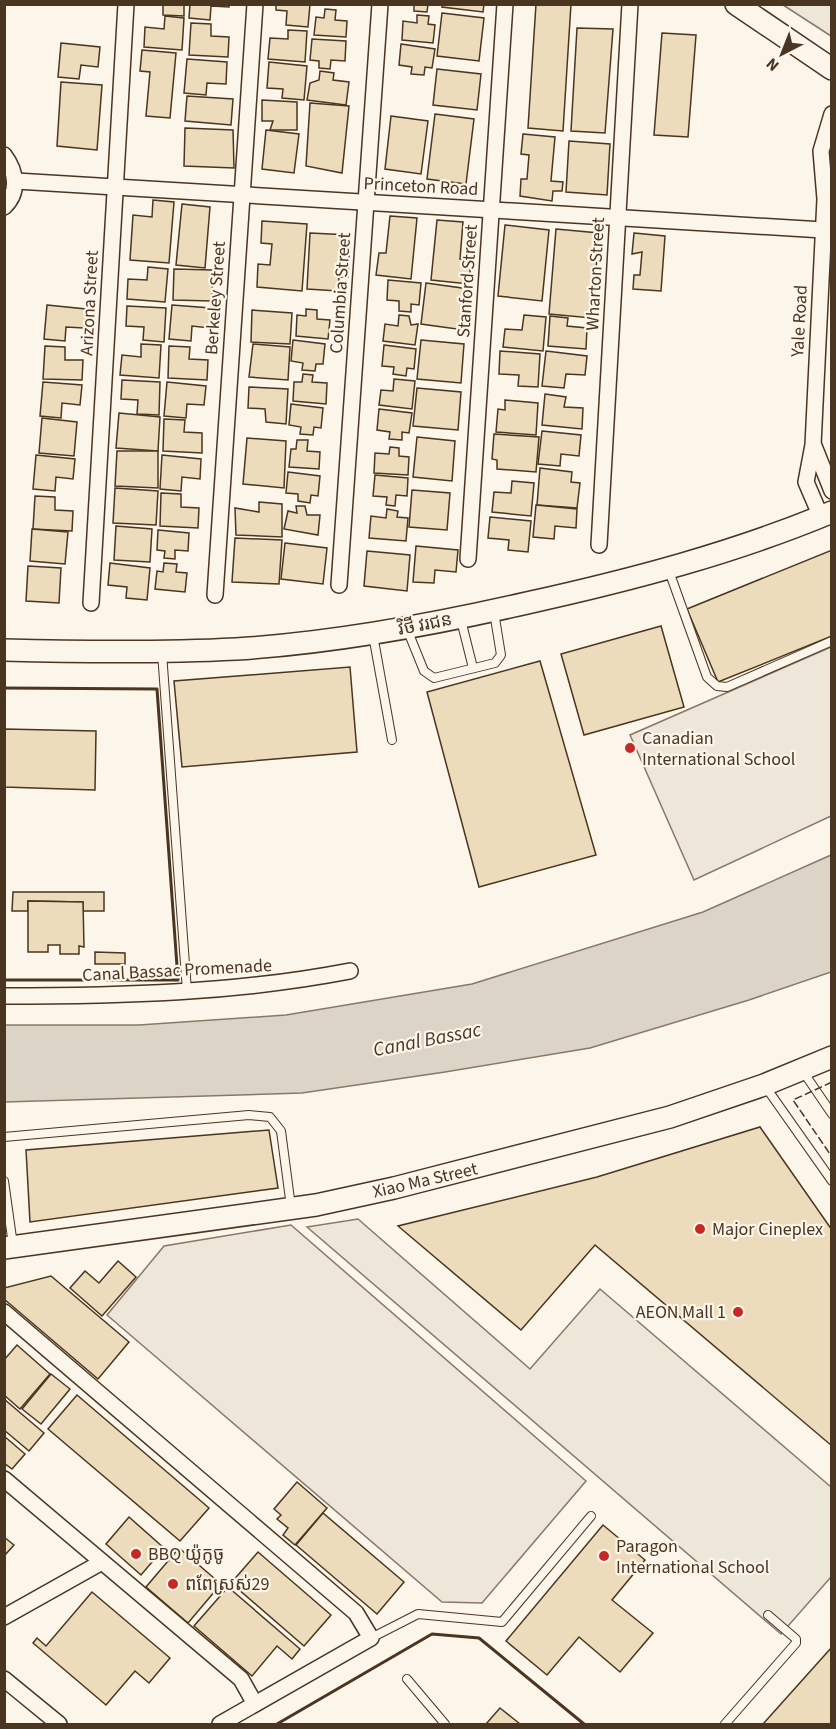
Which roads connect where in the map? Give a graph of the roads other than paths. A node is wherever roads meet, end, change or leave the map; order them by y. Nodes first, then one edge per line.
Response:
1 (126, 4) edge
2 (255, 4) edge
3 (380, 4) edge
4 (505, 4) edge
5 (630, 4) edge
6 (736, 4) edge
7 (831, 69) edge
8 (831, 114) edge
9 (5, 154) edge
10 (831, 170) edge
11 (16, 181) junction
12 (116, 188) junction
13 (242, 195) junction
14 (825, 200) junction
15 (366, 202) junction
16 (4, 207) edge
17 (491, 210) junction
18 (618, 218) junction
19 (823, 230) junction
20 (813, 445) junction
21 (831, 491) edge
22 (826, 514) edge
23 (599, 545) dead end
24 (468, 559) dead end
25 (668, 569) junction
26 (339, 585) dead end
27 (215, 595) dead end
28 (91, 603) dead end
29 (493, 611) junction
30 (460, 618) junction
31 (407, 628) junction
32 (373, 633) junction
33 (831, 641) edge
34 (4, 650) edge
35 (162, 652) junction
36 (473, 668) junction
37 (392, 740) dead end
38 (350, 971) dead end
39 (187, 992) junction
40 (4, 996) edge
41 (831, 1057) edge
42 (802, 1070) junction
43 (764, 1085) junction
44 (831, 1114) edge
45 (4, 1137) edge
46 (4, 1181) edge
47 (831, 1181) edge
48 (291, 1209) junction
49 (9, 1248) edge
50 (4, 1312) edge
51 (4, 1479) edge
52 (591, 1516) dead end
53 (102, 1562) junction
54 (768, 1615) dead end
55 (4, 1617) edge
56 (371, 1638) junction
57 (4, 1679) edge
58 (407, 1679) dead end
59 (255, 1704) junction
60 (60, 1725) edge
61 (220, 1725) edge
62 (445, 1725) edge
63 (724, 1725) edge

1 - 12 street, Arizona Street
2 - 13 street, Berkeley Street
3 - 15 street, Columbia Street
4 - 17 street, Stanford Street
5 - 18 street, Wharton Street
6 - 7 street
8 - 14 street, Yale Road
9 - 11 street
10 - 14 street, Yale Road
11 - 12 street, Princeton Road
11 - 16 street
12 - 13 street, Princeton Road
12 - 28 street, Arizona Street
13 - 15 street, Princeton Road
13 - 27 street, Berkeley Street
14 - 19 street, Yale Road
15 - 17 street, Princeton Road
15 - 26 street, Columbia Street
17 - 18 street, Princeton Road
17 - 24 street, Stanford Street
18 - 19 street, Princeton Road
18 - 23 street, Wharton Street
19 - 20 street, Yale Road
20 - 21 street, Yale Road
20 - 22 street, Yale Road
22 - 25 street, វិថី វរជន
25 - 29 street, វិថី វរជន
25 - 33 lane
29 - 30 street, វិថី វរជន
29 - 36 lane
30 - 31 street, វិថី វរជន
30 - 36 lane
31 - 32 street, វិថី វរជន
31 - 36 lane
32 - 35 street, វិថី វរជន
32 - 37 lane
34 - 35 street, វិថី វរជន
35 - 39 lane
38 - 39 street, Canal Bassac Promenade
39 - 40 street, Canal Bassac Promenade
41 - 42 street, Xiao Ma Street
42 - 43 street, Xiao Ma Street
42 - 44 lane
43 - 47 lane
43 - 48 street, Xiao Ma Street
45 - 48 lane
46 - 49 lane
48 - 49 street, Xiao Ma Street
50 - 56 street
51 - 53 street
52 - 56 lane
53 - 55 street
53 - 59 street
54 - 63 lane
56 - 59 street
57 - 60 street
58 - 62 lane
59 - 61 street

